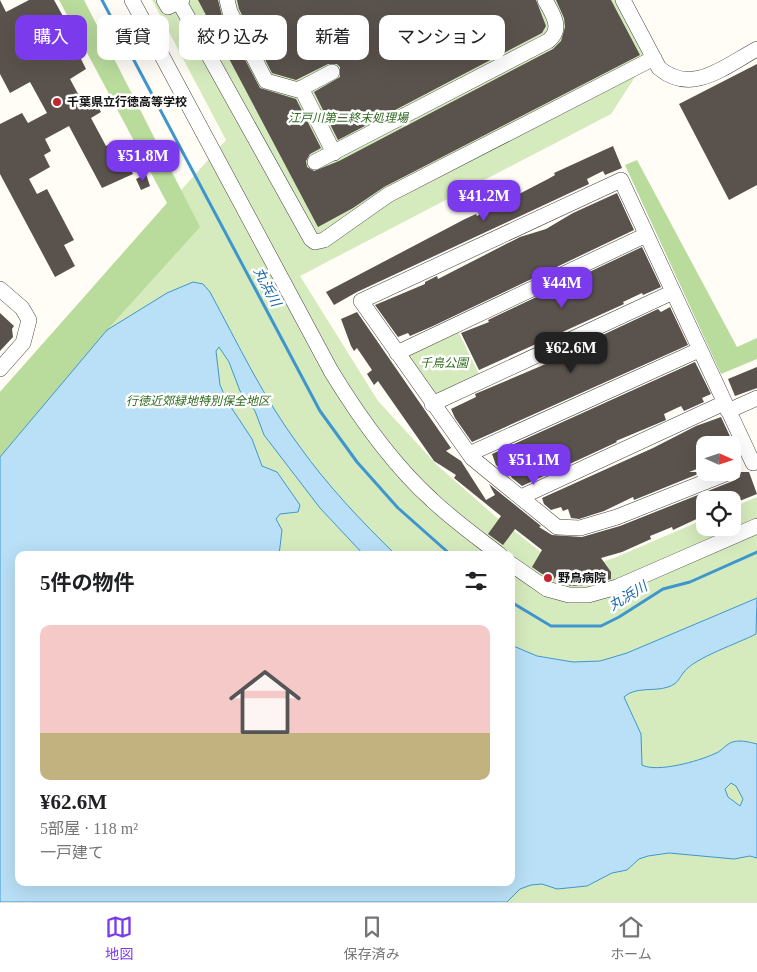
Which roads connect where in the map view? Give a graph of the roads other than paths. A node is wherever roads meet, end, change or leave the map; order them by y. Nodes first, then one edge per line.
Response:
1 (132, 0) edge
2 (176, 0) edge
3 (226, 0) edge
4 (545, 0) edge
5 (623, 0) edge
6 (757, 49) edge
7 (654, 58) junction
8 (332, 72) dead end
9 (301, 88) junction
10 (334, 152) junction
11 (315, 162) dead end
12 (646, 235) junction
13 (0, 289) edge
14 (673, 292) junction
15 (700, 350) junction
16 (396, 353) junction
17 (0, 369) edge
18 (757, 398) edge
19 (432, 404) junction
20 (726, 407) junction
21 (469, 454) junction
22 (755, 462) edge
23 (741, 468) edge
24 (708, 481) edge
25 (521, 497) junction
26 (757, 526) edge
27 (495, 551) edge
28 (515, 567) edge

1 - 27 street
2 - 7 street
3 - 9 street
4 - 10 street
5 - 7 street
6 - 7 street
8 - 9 street
9 - 10 street
10 - 11 street
12 - 14 street
12 - 16 street
12 - 16 street
13 - 17 street
14 - 15 street
14 - 19 street
15 - 20 street
15 - 21 street
16 - 19 street
18 - 20 street
19 - 21 street
20 - 22 street
20 - 25 street
21 - 25 street
22 - 23 street
24 - 25 street
26 - 28 street

